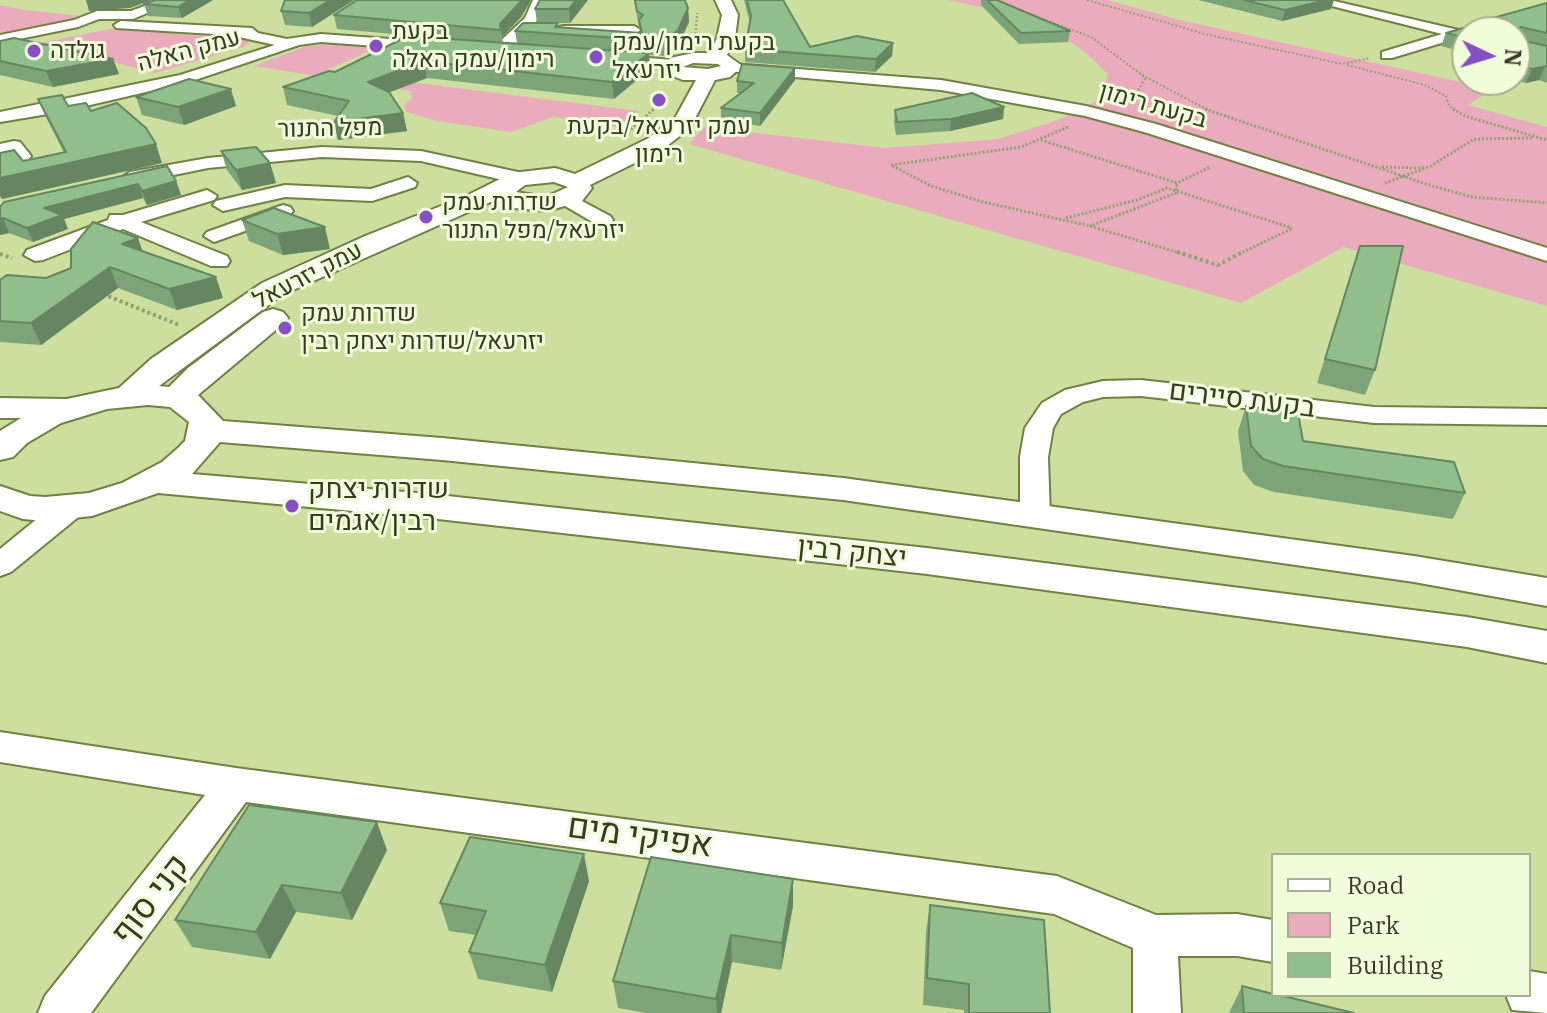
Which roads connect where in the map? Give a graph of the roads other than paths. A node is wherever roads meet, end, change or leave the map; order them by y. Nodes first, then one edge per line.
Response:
1 (150, 0) edge
2 (172, 0) edge
3 (539, 0) edge
4 (723, 0) edge
5 (1314, 0) edge
6 (132, 17) junction
7 (113, 19) junction
8 (337, 23) edge
9 (85, 25) junction
10 (150, 26) junction
11 (536, 30) junction
12 (633, 31) edge
13 (1451, 32) edge
14 (297, 35) junction
15 (1451, 38) edge
16 (0, 39) edge
17 (0, 45) edge
18 (454, 48) edge
19 (517, 52) edge
20 (1387, 55) road end
21 (595, 58) edge
22 (686, 62) joint
23 (719, 67) junction
24 (0, 101) edge
25 (22, 106) junction
26 (0, 109) edge
27 (0, 117) edge
28 (652, 121) dead end
29 (1228, 133) dead end
30 (1192, 142) junction
31 (371, 152) junction
32 (117, 182) edge
33 (408, 183) dead end
34 (566, 185) junction
35 (516, 190) junction
36 (327, 192) junction
37 (215, 204) junction
38 (96, 205) edge
39 (603, 220) dead end
40 (123, 221) junction
41 (152, 231) junction
42 (214, 236) dead end
43 (1547, 255) edge
44 (24, 257) road end
45 (219, 261) dead end
46 (67, 264) edge
47 (130, 395) junction
48 (177, 398) junction
49 (76, 406) junction
50 (0, 408) edge
51 (1547, 417) edge
52 (206, 430) junction
53 (0, 449) edge
54 (154, 482) junction
55 (0, 497) edge
56 (71, 507) junction
57 (1035, 516) junction
58 (0, 565) edge
59 (1547, 592) edge
60 (1547, 647) edge
61 (0, 747) edge
62 (236, 784) junction
63 (1155, 936) junction
64 (1271, 941) edge
65 (62, 1013) edge
66 (1157, 1013) edge

1 - 7 street
2 - 6 street
3 - 11 street
4 - 23 main road
5 - 13 street
6 - 7 street
6 - 10 street
7 - 9 street
7 - 10 street
8 - 14 street, עמק האלה
9 - 16 street
9 - 17 street
10 - 14 street
11 - 12 street
11 - 19 street
14 - 18 street
14 - 25 street, עמק האלה
14 - 27 street, עמק האלה
15 - 20 street
21 - 22 street
22 - 23 main road
23 - 30 street, בקעת רימון
23 - 34 main road
24 - 25 street
25 - 26 street, עמק האלה
28 - 34 main road
29 - 30 street
30 - 43 street, בקעת רימון
31 - 32 street, מפל התנור
31 - 35 street, מפל התנור
31 - 36 street
33 - 36 street
34 - 35 main road
34 - 39 street
35 - 47 main road, עמק יזרעאל
35 - 48 main road, עמק יזרעאל
36 - 37 street
36 - 42 street
37 - 40 street
37 - 41 street
38 - 40 street
40 - 41 street
40 - 44 street
41 - 45 street
41 - 46 street
47 - 48 main road
47 - 49 main road
48 - 52 main road
49 - 50 main road
49 - 53 main road
51 - 57 street, בקעת סיירים
52 - 54 main road
52 - 57 main road
54 - 56 main road
54 - 60 main road, יצחק רבין
55 - 56 main road
56 - 58 street
57 - 59 main road
61 - 62 street, אפיקי מים
62 - 63 street, אפיקי מים
62 - 65 street, קני סוף
63 - 64 street, אפיקי מים
63 - 66 street

